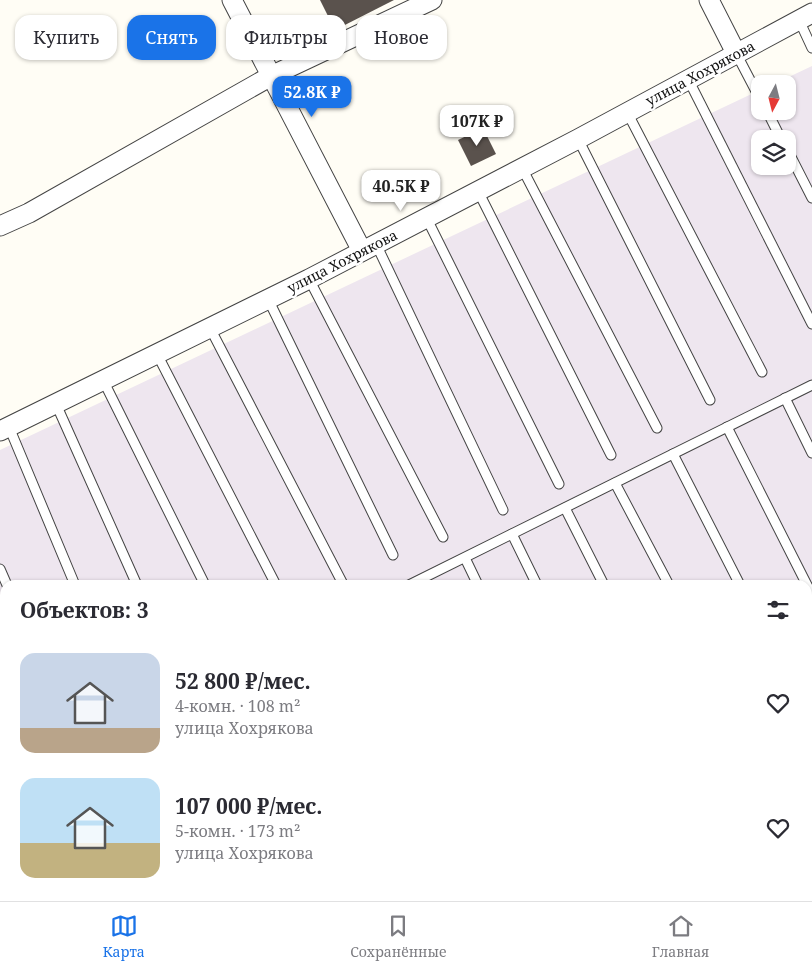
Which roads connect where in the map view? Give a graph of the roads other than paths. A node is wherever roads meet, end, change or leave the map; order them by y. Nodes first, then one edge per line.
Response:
1 (232, 0) edge
2 (432, 0) edge
3 (710, 0) edge
4 (806, 17) edge
5 (812, 48) edge
6 (736, 53) junction
7 (271, 76) junction
8 (688, 79) junction
9 (751, 81) edge
10 (627, 112) junction
11 (578, 139) junction
12 (796, 167) edge
13 (522, 168) junction
14 (478, 190) junction
15 (812, 198) edge
16 (426, 217) junction
17 (0, 226) edge
18 (369, 247) junction
19 (308, 279) junction
20 (268, 299) junction
21 (812, 324) edge
22 (210, 328) junction
23 (156, 354) junction
24 (762, 372) dead end
25 (104, 380) junction
26 (812, 385) edge
27 (785, 398) junction
28 (710, 400) dead end
29 (56, 404) junction
30 (657, 428) dead end
31 (727, 428) junction
32 (4, 429) edge
33 (812, 453) edge
34 (672, 454) junction
35 (611, 455) dead end
36 (615, 483) junction
37 (559, 484) dead end
38 (565, 508) junction
39 (503, 510) dead end
40 (512, 534) junction
41 (442, 537) dead end
42 (393, 555) dead end
43 (465, 558) junction
44 (74, 580) edge
45 (135, 580) edge
46 (203, 580) edge
47 (273, 580) edge
48 (341, 580) edge
49 (419, 580) edge
50 (476, 580) edge
51 (535, 580) edge
52 (601, 580) edge
53 (666, 580) edge
54 (737, 580) edge
55 (804, 580) edge

1 - 7 street
2 - 7 street
3 - 6 street
4 - 5 lane
4 - 6 street, улица Хохрякова
6 - 8 street, улица Хохрякова
6 - 9 lane
7 - 17 street
7 - 18 street
8 - 10 street, улица Хохрякова
8 - 21 lane
10 - 11 street, улица Хохрякова
10 - 24 lane
11 - 13 street, улица Хохрякова
11 - 28 lane
12 - 15 lane
13 - 14 street, улица Хохрякова
13 - 30 lane
14 - 16 street, улица Хохрякова
14 - 35 lane
16 - 18 street, улица Хохрякова
16 - 37 lane
18 - 19 street, улица Хохрякова
18 - 39 lane
19 - 20 street, улица Хохрякова
19 - 41 lane
20 - 22 street, улица Хохрякова
20 - 42 lane
22 - 23 street, улица Хохрякова
22 - 48 lane
23 - 25 street, улица Хохрякова
23 - 47 lane
25 - 29 street, улица Хохрякова
25 - 46 lane
26 - 27 lane
27 - 31 lane
27 - 33 lane
29 - 32 street, улица Хохрякова
29 - 45 lane
31 - 34 lane
31 - 55 lane
32 - 44 lane
34 - 36 lane
34 - 54 lane
36 - 38 lane
36 - 53 lane
38 - 40 lane
38 - 52 lane
40 - 43 lane
40 - 51 lane
43 - 49 lane
43 - 50 lane

